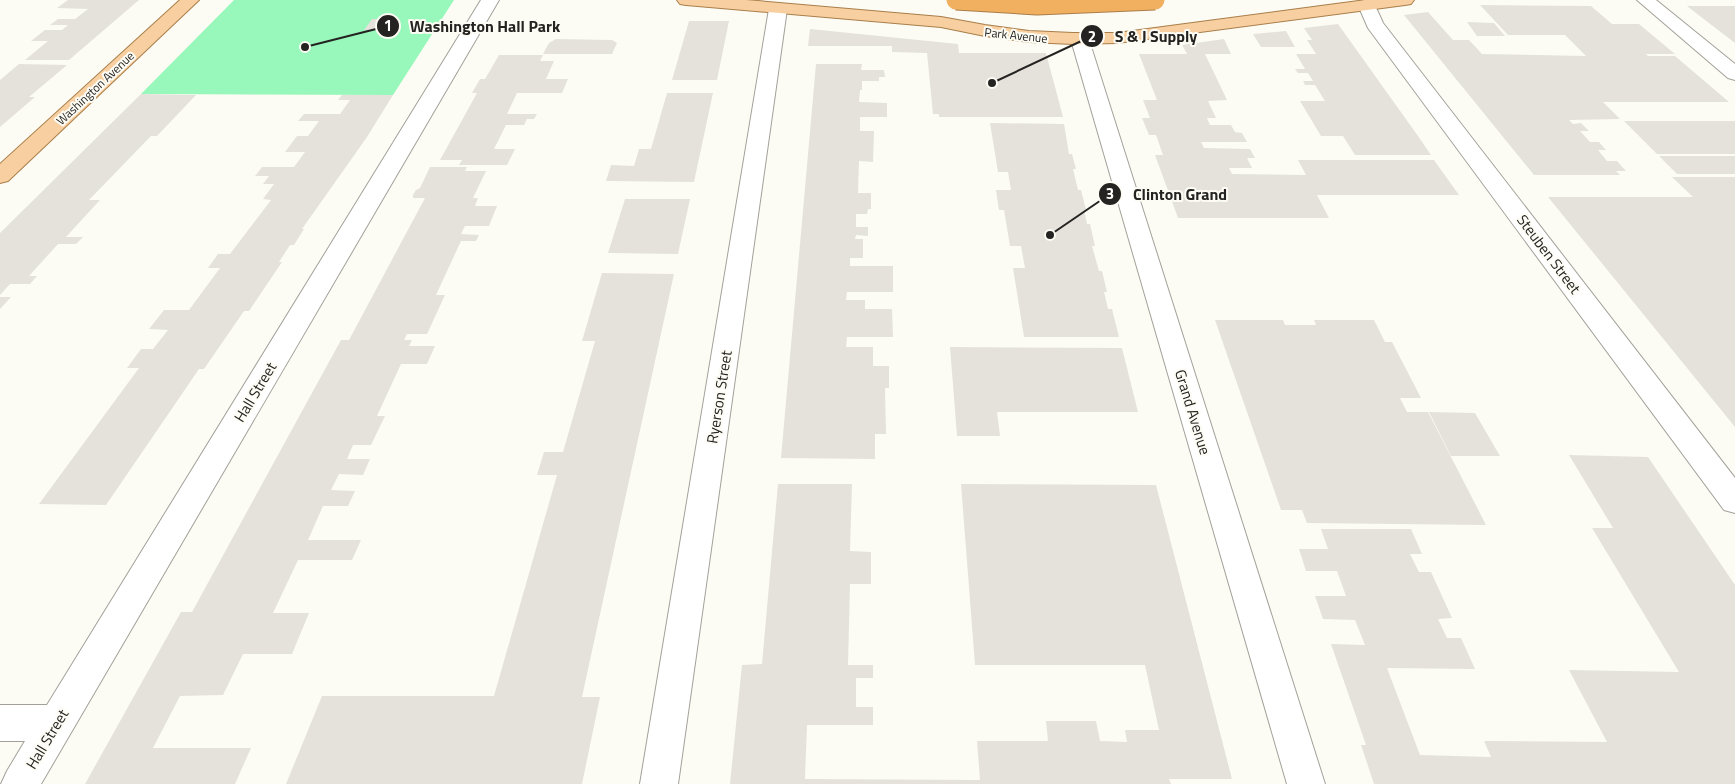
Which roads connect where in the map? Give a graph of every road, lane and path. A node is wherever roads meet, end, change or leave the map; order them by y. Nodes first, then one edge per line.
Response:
1 (190, 0) edge
2 (490, 0) edge
3 (686, 0) edge
4 (956, 0) edge
5 (1000, 0) edge
6 (1155, 0) edge
7 (1405, 0) edge
8 (1646, 0) edge
9 (1367, 5) junction
10 (778, 9) junction
11 (941, 22) junction
12 (1080, 40) junction
13 (1735, 74) edge
14 (0, 176) edge
15 (1735, 501) edge
16 (57, 723) junction
17 (0, 724) edge
18 (20, 784) edge
19 (660, 784) edge
20 (1306, 784) edge

1 - 14 main road, Washington Avenue
2 - 16 street, Hall Street
3 - 10 main road, Park Avenue
4 - 6 highway, bridge
5 - 11 main road
7 - 9 main road, Park Avenue
8 - 13 street
9 - 12 main road, Park Avenue
9 - 15 street, Steuben Street
10 - 11 main road, Park Avenue
10 - 19 street, Ryerson Street
11 - 12 main road, Park Avenue
12 - 20 street, Grand Avenue
16 - 17 street
16 - 18 street, Hall Street

